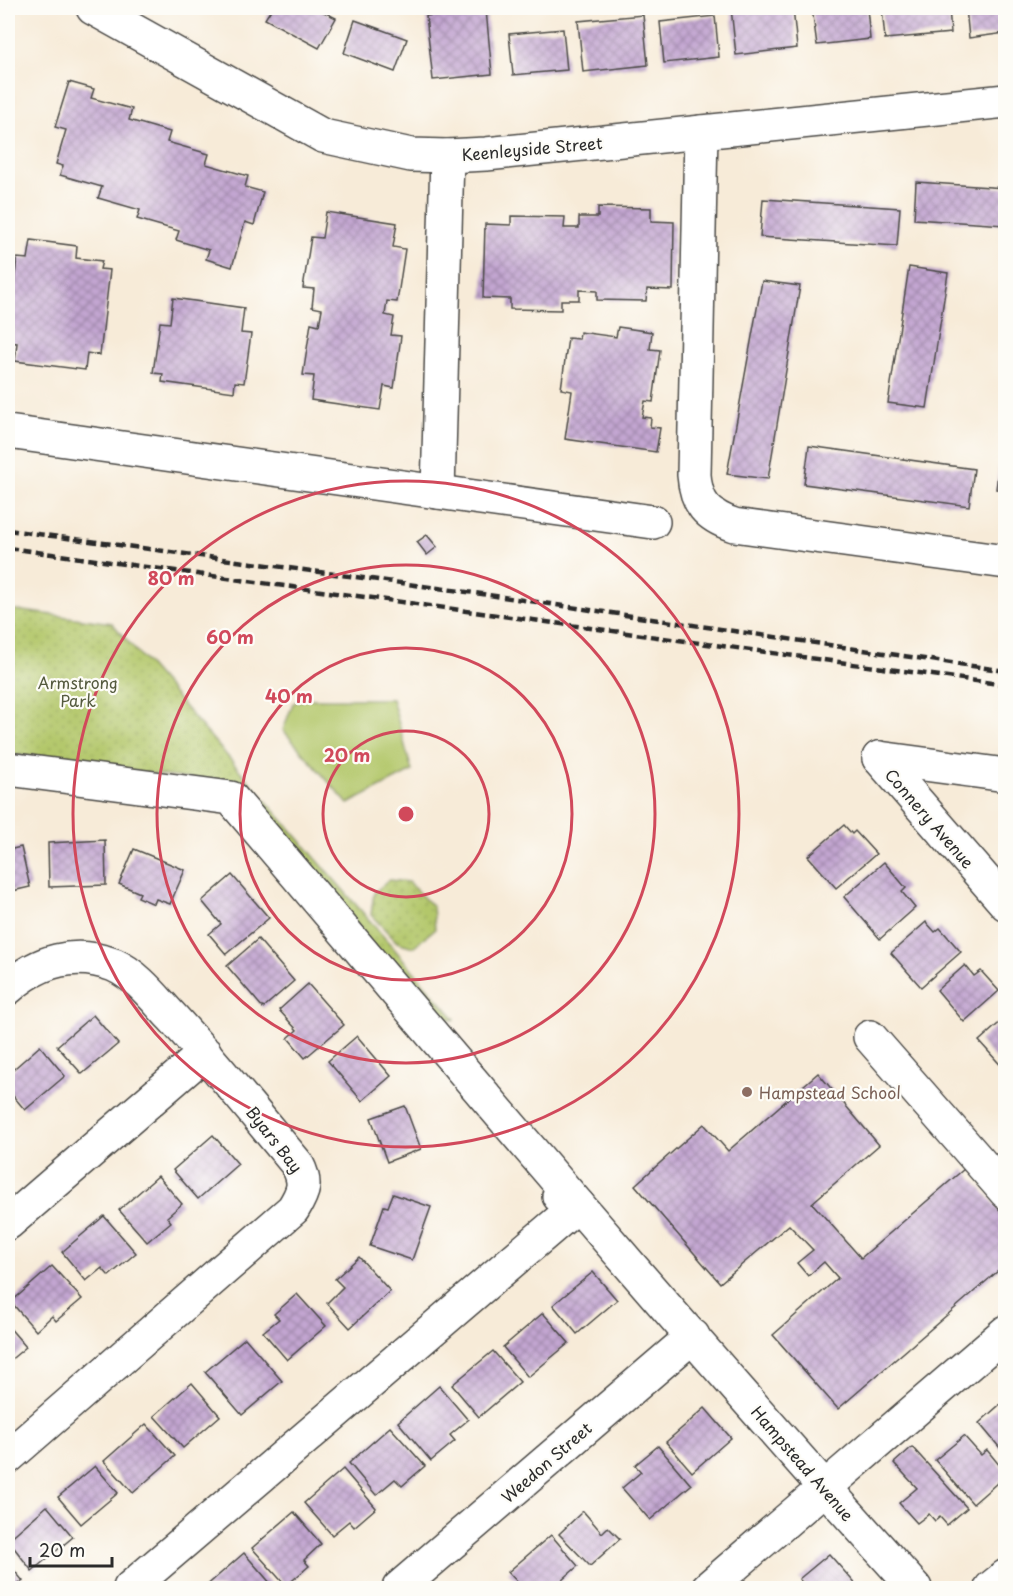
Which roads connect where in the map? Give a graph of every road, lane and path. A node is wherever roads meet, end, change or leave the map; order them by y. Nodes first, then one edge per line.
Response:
1 (93, 8) edge
2 (1005, 101) edge
3 (701, 132) junction
4 (447, 156) junction
5 (8, 432) edge
6 (438, 492) junction
7 (653, 522) dead end
8 (1005, 562) edge
9 (8, 769) edge
10 (1005, 775) edge
11 (1005, 904) edge
12 (8, 988) edge
13 (870, 1037) dead end
14 (205, 1053) junction
15 (1005, 1192) edge
16 (567, 1200) junction
17 (8, 1223) edge
18 (1005, 1332) edge
19 (693, 1336) junction
20 (8, 1457) edge
21 (824, 1488) junction
22 (1005, 1576) edge
23 (130, 1588) edge
24 (399, 1588) edge
25 (708, 1588) edge
26 (915, 1588) edge
27 (991, 1588) edge

1 - 4 street, Keenleyside Street
2 - 3 street, Keenleyside Street
3 - 4 street, Keenleyside Street
3 - 8 street
4 - 6 street
5 - 6 street
6 - 7 street
9 - 16 street, Hampstead Avenue
10 - 11 street, Connery Avenue
12 - 14 street, Byars Bay
13 - 15 street
14 - 17 street
14 - 20 street, Byars Bay
16 - 19 street, Hampstead Avenue
16 - 23 street
18 - 21 street
19 - 21 street, Hampstead Avenue
19 - 24 street, Weedon Street
21 - 25 street
21 - 26 street, Hampstead Avenue
22 - 27 street

